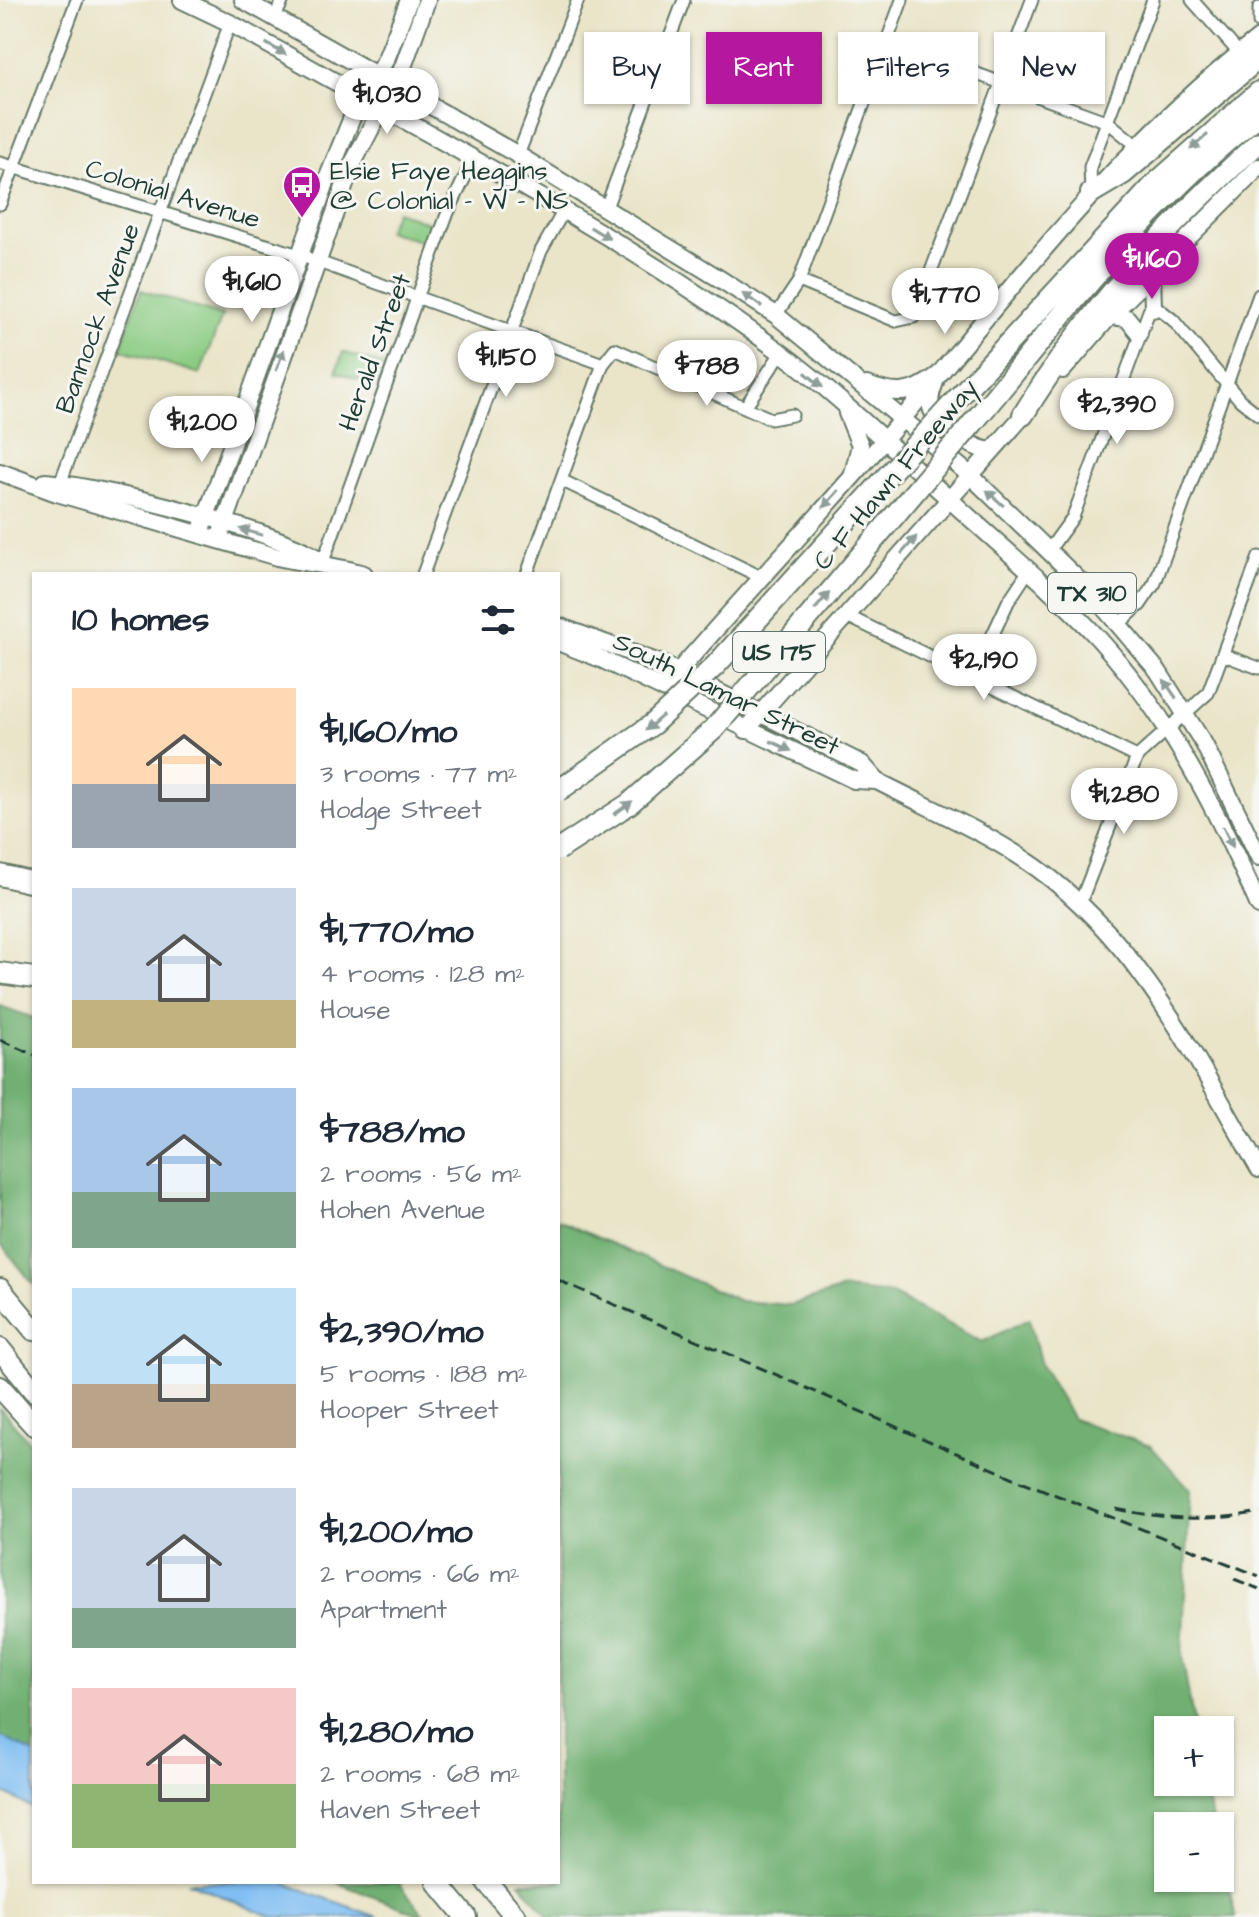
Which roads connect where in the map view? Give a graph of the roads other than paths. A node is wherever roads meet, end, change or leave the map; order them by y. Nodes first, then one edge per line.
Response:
1 (77, 0) edge
2 (182, 0) edge
3 (243, 0) edge
4 (283, 0) edge
5 (409, 0) edge
6 (427, 0) edge
7 (578, 0) edge
8 (684, 0) edge
9 (902, 0) edge
10 (1032, 0) edge
11 (1153, 0) edge
12 (1192, 0) edge
13 (1259, 8) edge
14 (275, 17) junction
15 (230, 23) junction
16 (1259, 23) edge
17 (890, 32) edge
18 (1020, 32) edge
19 (1259, 38) edge
20 (1249, 56) edge
21 (377, 74) junction
22 (393, 84) junction
23 (1259, 92) edge
24 (363, 98) junction
25 (994, 102) edge
26 (864, 104) edge
27 (1059, 104) edge
28 (379, 107) junction
29 (1259, 115) edge
30 (1108, 122) junction
31 (1259, 142) edge
32 (1136, 145) junction
33 (518, 155) junction
34 (473, 160) junction
35 (0, 163) edge
36 (13, 167) junction
37 (1259, 167) edge
38 (1091, 193) junction
39 (0, 204) edge
40 (605, 210) junction
41 (159, 212) junction
42 (563, 212) junction
43 (307, 258) junction
44 (1152, 273) junction
45 (799, 281) junction
46 (1259, 295) edge
47 (417, 299) junction
48 (1156, 304) junction
49 (776, 315) junction
50 (1110, 316) junction
51 (512, 332) junction
52 (1139, 333) junction
53 (781, 353) junction
54 (603, 364) junction
55 (937, 376) junction
56 (858, 382) junction
57 (1227, 383) junction
58 (250, 388) junction
59 (268, 395) junction
60 (840, 402) junction
61 (745, 407) junction
62 (792, 415) dead end
63 (1023, 415) junction
64 (1259, 415) edge
65 (900, 421) junction
66 (884, 439) junction
67 (992, 451) junction
68 (0, 472) edge
69 (853, 474) junction
70 (970, 475) junction
71 (561, 480) junction
72 (58, 488) junction
73 (949, 499) junction
74 (203, 526) junction
75 (221, 532) junction
76 (1049, 550) junction
77 (1259, 557) edge
78 (323, 562) junction
79 (1029, 570) junction
80 (357, 572) edge
81 (424, 572) edge
82 (528, 572) edge
83 (761, 577) junction
84 (847, 616) junction
85 (1120, 623) junction
86 (560, 627) edge
87 (560, 643) edge
88 (1224, 655) junction
89 (1259, 668) edge
90 (677, 672) junction
91 (973, 677) junction
92 (663, 689) junction
93 (762, 713) junction
94 (1186, 714) junction
95 (1167, 728) junction
96 (746, 730) junction
97 (1137, 757) junction
98 (877, 781) junction
99 (560, 790) edge
100 (1253, 826) edge
101 (560, 849) edge
102 (1259, 857) edge
103 (0, 875) edge
104 (32, 883) edge
105 (1080, 903) junction
106 (1259, 906) edge
107 (0, 973) edge
108 (32, 978) edge
109 (1259, 1169) edge
110 (0, 1289) edge
111 (32, 1328) edge
112 (0, 1349) edge
113 (0, 1387) edge
114 (32, 1389) edge
115 (32, 1423) edge
116 (439, 1884) edge
117 (489, 1884) edge
118 (466, 1917) edge
119 (516, 1917) edge

1 - 36 street
2 - 15 main road, TX 310
3 - 14 main road, TX 310
4 - 14 street
5 - 21 main road
6 - 22 main road
7 - 33 street
8 - 40 street
9 - 17 street
10 - 18 street
11 - 30 street
12 - 20 street
13 - 16 street
14 - 21 main road, TX 310
15 -> 24 main road, TX 310
15 - 41 street, Bannock Avenue
19 - 20 main road, C F Hawn Freeway
20 - 32 main road, C F Hawn Freeway
20 - 38 highway
21 - 22 main road, TX 310
21 - 24 main road
22 - 28 main road
22 - 33 main road, TX 310
23 -> 99 highway, C F Hawn Freeway / US 175, bridge
24 - 28 main road, TX 310
24 - 43 main road
25 - 45 street
26 - 45 street
27 - 30 street
28 - 34 main road, TX 310
28 - 43 main road
101 -> 29 highway, C F Hawn Freeway / US 175, bridge
30 - 32 street
30 - 38 street
31 - 63 highway
32 - 38 main road, C F Hawn Freeway
33 - 40 main road, TX 310
34 - 42 main road, TX 310
34 - 47 street, Herald Street
35 - 36 street, Colonial Avenue
36 - 39 street
36 - 41 street, Colonial Avenue
37 - 44 main road
38 - 55 main road, C F Hawn Freeway
49 -> 40 main road, TX 310
41 - 43 street, Colonial Avenue
41 - 72 street, Bannock Avenue
42 - 51 street
42 -> 53 main road, TX 310
43 - 47 street, Colonial Avenue
43 - 58 main road
59 -> 43 main road
44 - 48 main road
44 - 50 main road
45 - 49 street
46 - 57 street
47 - 51 street, Colonial Avenue
47 - 78 street, Herald Street
48 - 52 street
48 - 57 street
49 - 56 main road, TX 310
50 - 52 main road
50 - 63 main road
51 - 54 street, Colonial Avenue
51 - 81 street
52 - 76 street
53 -> 60 main road, TX 310
53 - 61 street
54 - 61 street
54 - 71 street
55 - 56 main road
55 - 65 main road, C F Hawn Freeway
55 - 67 main road
56 - 65 main road, TX 310
57 - 64 street
57 - 85 street
58 - 59 main road
58 - 74 main road
59 - 75 main road
60 - 66 main road, TX 310
60 - 69 main road
61 - 62 street
63 - 67 main road
65 - 66 main road, C F Hawn Freeway
65 - 70 main road, TX 310
66 - 69 main road, C F Hawn Freeway
66 - 73 main road, TX 310
67 - 70 main road
68 - 72 main road
69 -> 83 main road, C F Hawn Freeway
70 - 73 main road
76 -> 70 main road, TX 310
71 - 82 street
71 - 83 street
72 - 74 main road
73 - 79 main road, TX 310
84 -> 73 main road
74 - 75 main road
75 - 78 main road
76 - 85 main road, TX 310
77 - 88 street
78 - 80 main road
79 - 91 street
79 - 95 main road, TX 310
83 - 90 main road, C F Hawn Freeway
84 - 91 street
84 - 93 main road
94 -> 85 main road, TX 310
86 - 90 main road, South Lamar Street
87 - 92 main road, South Lamar Street
88 - 89 street
88 - 94 street
90 - 92 main road, C F Hawn Freeway
90 - 93 main road, South Lamar Street
91 - 97 street
92 - 96 main road, South Lamar Street
93 - 96 main road
93 - 98 main road, South Lamar Street
94 - 95 street
94 - 100 main road, TX 310
95 - 97 street
95 -> 106 main road, TX 310
96 -> 98 main road, South Lamar Street
97 - 105 street
98 - 105 main road, South Lamar Street
100 - 102 main road, TX 310
103 - 104 highway
105 - 109 main road, South Lamar Street
107 - 108 highway
110 - 111 highway
112 - 114 highway
113 - 115 highway
116 - 118 highway
117 - 119 highway

